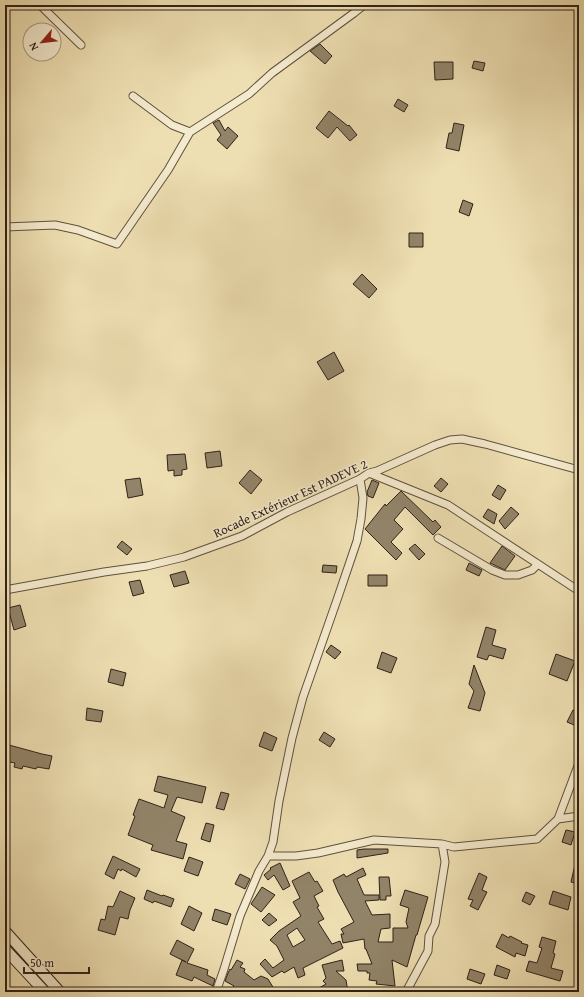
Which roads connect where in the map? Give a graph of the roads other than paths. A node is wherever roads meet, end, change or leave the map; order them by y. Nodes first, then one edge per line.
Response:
1 (40, 5) edge
2 (364, 5) edge
3 (81, 44) dead end
4 (133, 96) dead end
5 (190, 132) junction
6 (5, 227) edge
7 (579, 470) edge
8 (369, 473) junction
9 (360, 479) junction
10 (438, 538) dead end
11 (538, 564) junction
12 (5, 590) edge
13 (579, 591) edge
14 (579, 763) edge
15 (579, 816) edge
16 (558, 819) junction
17 (442, 844) junction
18 (268, 856) junction
19 (5, 931) edge
20 (5, 949) edge
21 (45, 992) edge
22 (60, 992) edge
23 (216, 992) edge
24 (406, 992) edge

1 - 3 street
2 - 5 street
4 - 5 street
5 - 6 street
7 - 8 street, Rocade Extérieur Est PADEVE 2
8 - 9 street, Rocade Extérieur Est PADEVE 2
8 - 11 street
9 - 12 street, Rocade Extérieur Est PADEVE 2
9 - 18 street
10 - 11 street
11 - 13 street
14 - 16 street
15 - 16 street
16 - 17 street
17 - 18 street
17 - 24 street
18 - 23 street
19 - 22 main road
20 - 21 main road

